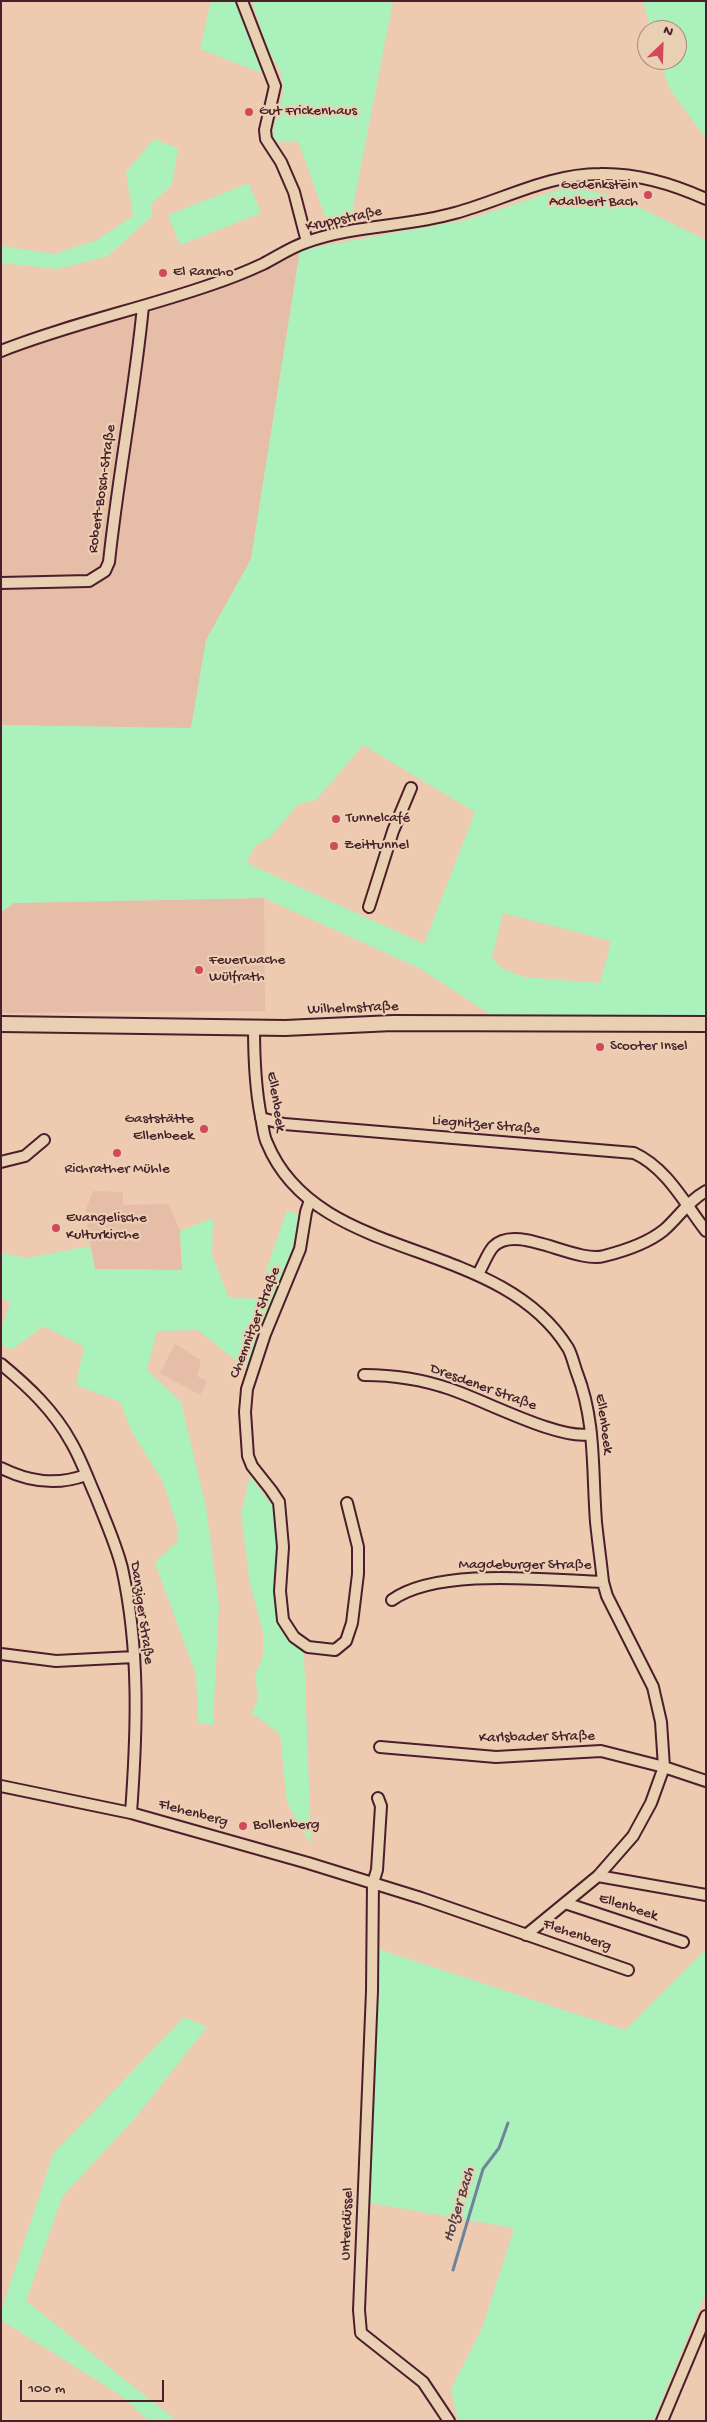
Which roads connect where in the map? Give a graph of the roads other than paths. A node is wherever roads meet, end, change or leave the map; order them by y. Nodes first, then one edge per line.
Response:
1 (242, 1) edge
2 (704, 195) edge
3 (307, 242) junction
4 (143, 306) junction
5 (1, 351) edge
6 (1, 583) edge
7 (411, 788) dead end
8 (369, 907) dead end
9 (1, 1024) edge
10 (706, 1024) edge
11 (254, 1027) junction
12 (261, 1118) junction
13 (44, 1140) dead end
14 (1, 1162) edge
15 (706, 1191) edge
16 (310, 1200) junction
17 (686, 1206) junction
18 (706, 1231) edge
19 (478, 1274) junction
20 (1, 1364) edge
21 (364, 1376) dead end
22 (591, 1434) junction
23 (1, 1468) edge
24 (86, 1476) junction
25 (347, 1503) dead end
26 (603, 1582) junction
27 (392, 1600) dead end
28 (1, 1654) edge
29 (134, 1657) junction
30 (380, 1747) dead end
31 (664, 1767) junction
32 (705, 1779) edge
33 (1, 1786) edge
34 (378, 1798) dead end
35 (131, 1813) junction
36 (598, 1876) junction
37 (373, 1882) junction
38 (706, 1895) edge
39 (565, 1903) junction
40 (526, 1935) junction
41 (683, 1942) dead end
42 (628, 1970) dead end
43 (706, 2316) edge
44 (450, 2421) edge
45 (662, 2421) edge

1 - 3 street
2 - 3 street, Kruppstraße
3 - 4 street, Kruppstraße
4 - 5 street, Kruppstraße
4 - 6 street, Robert-Bosch-Straße
7 - 8 street
9 - 11 main road, Wilhelmstraße
10 - 11 main road, Wilhelmstraße
11 - 12 street, Ellenbeek
12 - 16 street, Ellenbeek
12 - 17 street, Liegnitzer Straße
13 - 14 street
15 - 17 street
16 - 19 street, Ellenbeek
16 - 25 street, Chemnitzer Straße
17 - 18 street, Liegnitzer Straße
17 - 19 street
19 - 22 street, Ellenbeek
20 - 24 street, Danziger Straße
21 - 22 street, Dresdener Straße
22 - 26 street, Ellenbeek
23 - 24 street
24 - 29 street, Danziger Straße
26 - 27 street, Magdeburger Straße
26 - 31 street, Ellenbeek
28 - 29 street
29 - 35 street, Danziger Straße
30 - 31 street, Karlsbader Straße
31 - 32 street, Karlsbader Straße
31 - 36 street, Ellenbeek
33 - 35 street, Flehenberg
34 - 37 street
35 - 37 street, Flehenberg
36 - 38 street, Ellenbeek
36 - 39 street, Ellenbeek
37 - 40 street, Flehenberg
37 - 44 street, Unterdüssel
39 - 40 street, Ellenbeek
39 - 41 street, Ellenbeek
40 - 42 street, Flehenberg
43 - 45 street

